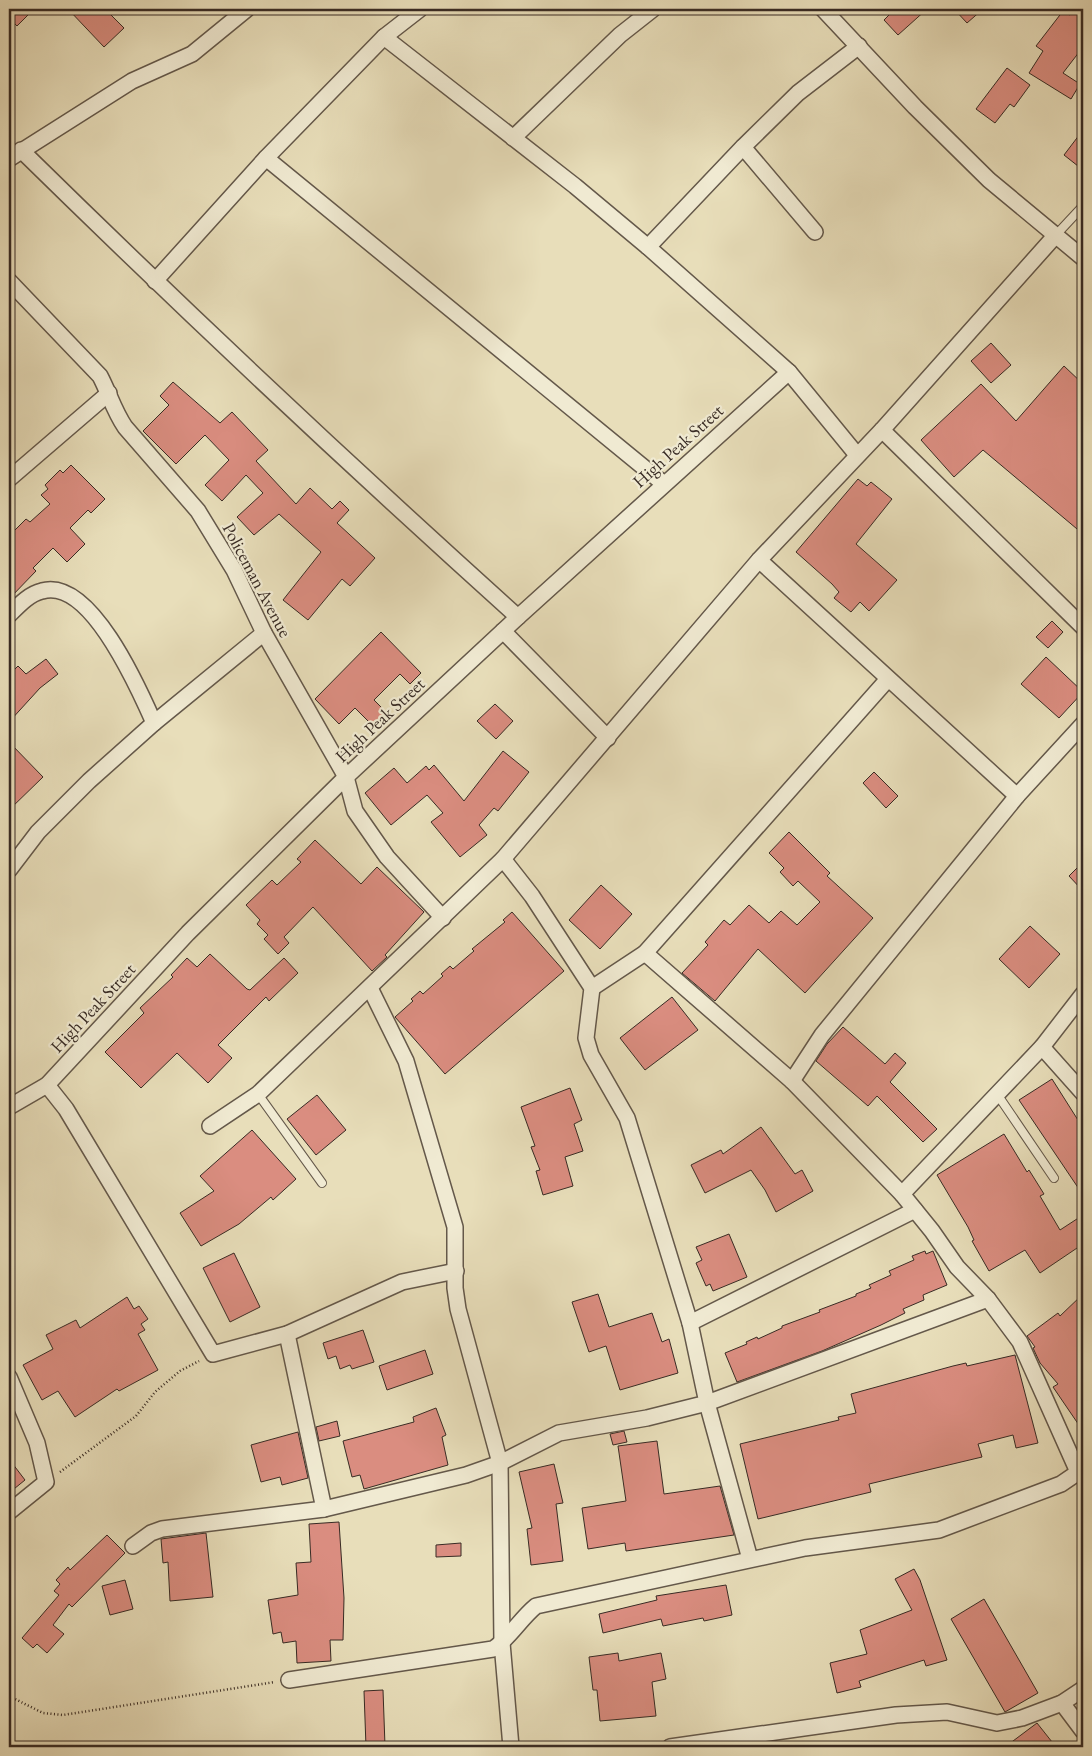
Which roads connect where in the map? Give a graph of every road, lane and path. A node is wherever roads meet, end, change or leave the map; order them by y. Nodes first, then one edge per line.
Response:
1 (247, 9) edge
2 (420, 9) edge
3 (652, 9) edge
4 (823, 9) edge
5 (384, 37) junction
6 (859, 46) junction
7 (513, 138) junction
8 (743, 146) junction
9 (21, 150) junction
10 (266, 158) junction
11 (9, 159) edge
12 (1083, 206) edge
13 (815, 232) dead end
14 (1055, 236) junction
15 (648, 247) junction
16 (1083, 258) edge
17 (9, 281) edge
18 (155, 281) junction
19 (789, 372) junction
20 (109, 393) junction
21 (882, 430) junction
22 (857, 454) junction
23 (9, 480) edge
24 (664, 484) junction
25 (759, 560) junction
26 (9, 615) edge
27 (518, 617) junction
28 (1083, 627) edge
29 (503, 631) junction
30 (264, 634) junction
31 (888, 679) junction
32 (154, 723) junction
33 (1083, 724) edge
34 (608, 738) junction
35 (346, 777) junction
36 (1018, 796) junction
37 (503, 859) junction
38 (9, 870) edge
39 (442, 918) junction
40 (645, 953) junction
41 (370, 988) junction
42 (592, 988) junction
43 (1083, 994) edge
44 (1042, 1047) junction
45 (792, 1081) junction
46 (47, 1085) junction
47 (258, 1094) junction
48 (998, 1094) junction
49 (1083, 1094) edge
50 (9, 1107) edge
51 (210, 1126) dead end
52 (1054, 1178) dead end
53 (322, 1183) dead end
54 (902, 1194) junction
55 (915, 1210) junction
56 (456, 1271) junction
57 (988, 1299) junction
58 (690, 1323) junction
59 (287, 1334) junction
60 (213, 1354) junction
61 (9, 1377) edge
62 (707, 1403) junction
63 (500, 1462) junction
64 (1080, 1471) edge
65 (46, 1482) junction
66 (324, 1509) junction
67 (9, 1512) edge
68 (133, 1546) dead end
69 (750, 1559) junction
70 (502, 1643) junction
71 (289, 1680) joint
72 (1083, 1689) edge
73 (9, 1696) edge
74 (1062, 1703) junction
75 (1083, 1731) edge
76 (511, 1747) edge
77 (670, 1747) edge

1 - 9 street
2 - 5 street
3 - 7 street
4 - 6 street
5 - 7 street
5 - 10 street
6 - 8 street
6 - 14 street
7 - 15 street
8 - 13 street
8 - 15 street
9 - 11 street
9 - 18 street
10 - 18 street
10 - 24 street
12 - 14 lane
14 - 16 street
14 - 21 street
15 - 19 street
17 - 20 street, Policeman Avenue
18 - 27 street
19 - 22 street
19 - 24 street, High Peak Street
20 - 23 street
20 - 30 street, Policeman Avenue
21 - 22 street
21 - 28 street
22 - 25 street
24 - 27 street, High Peak Street
25 - 31 street
25 - 34 street
26 - 32 street
27 - 29 street, High Peak Street
29 - 34 street
29 - 35 street, High Peak Street
30 - 32 street
30 - 35 street, Policeman Avenue
31 - 36 street
31 - 40 street
32 - 38 street
33 - 36 street
34 - 37 street
35 - 39 street, Policeman Avenue
35 - 46 street, High Peak Street
36 - 45 street
37 - 39 street
37 - 42 street
39 - 41 street
40 - 42 street
40 - 45 street
41 - 47 street
41 - 56 street
42 - 58 street
43 - 44 street
44 - 48 street
44 - 49 street
45 - 54 street
46 - 50 street, High Peak Street
46 - 60 street
47 - 51 street
47 - 53 lane
48 - 52 lane
48 - 54 street
54 - 55 street
55 - 57 street
55 - 58 street
56 - 59 street
56 - 63 street
57 - 62 street
57 - 64 street
58 - 62 street
59 - 60 street
59 - 66 street
60 - 65 path
61 - 65 street
62 - 63 street
62 - 69 street
63 - 66 street
63 - 70 street
64 - 69 street
65 - 67 street
66 - 68 street
69 - 70 street
70 - 71 street
70 - 76 street
71 - 73 path
72 - 74 street
74 - 75 street
74 - 77 street

